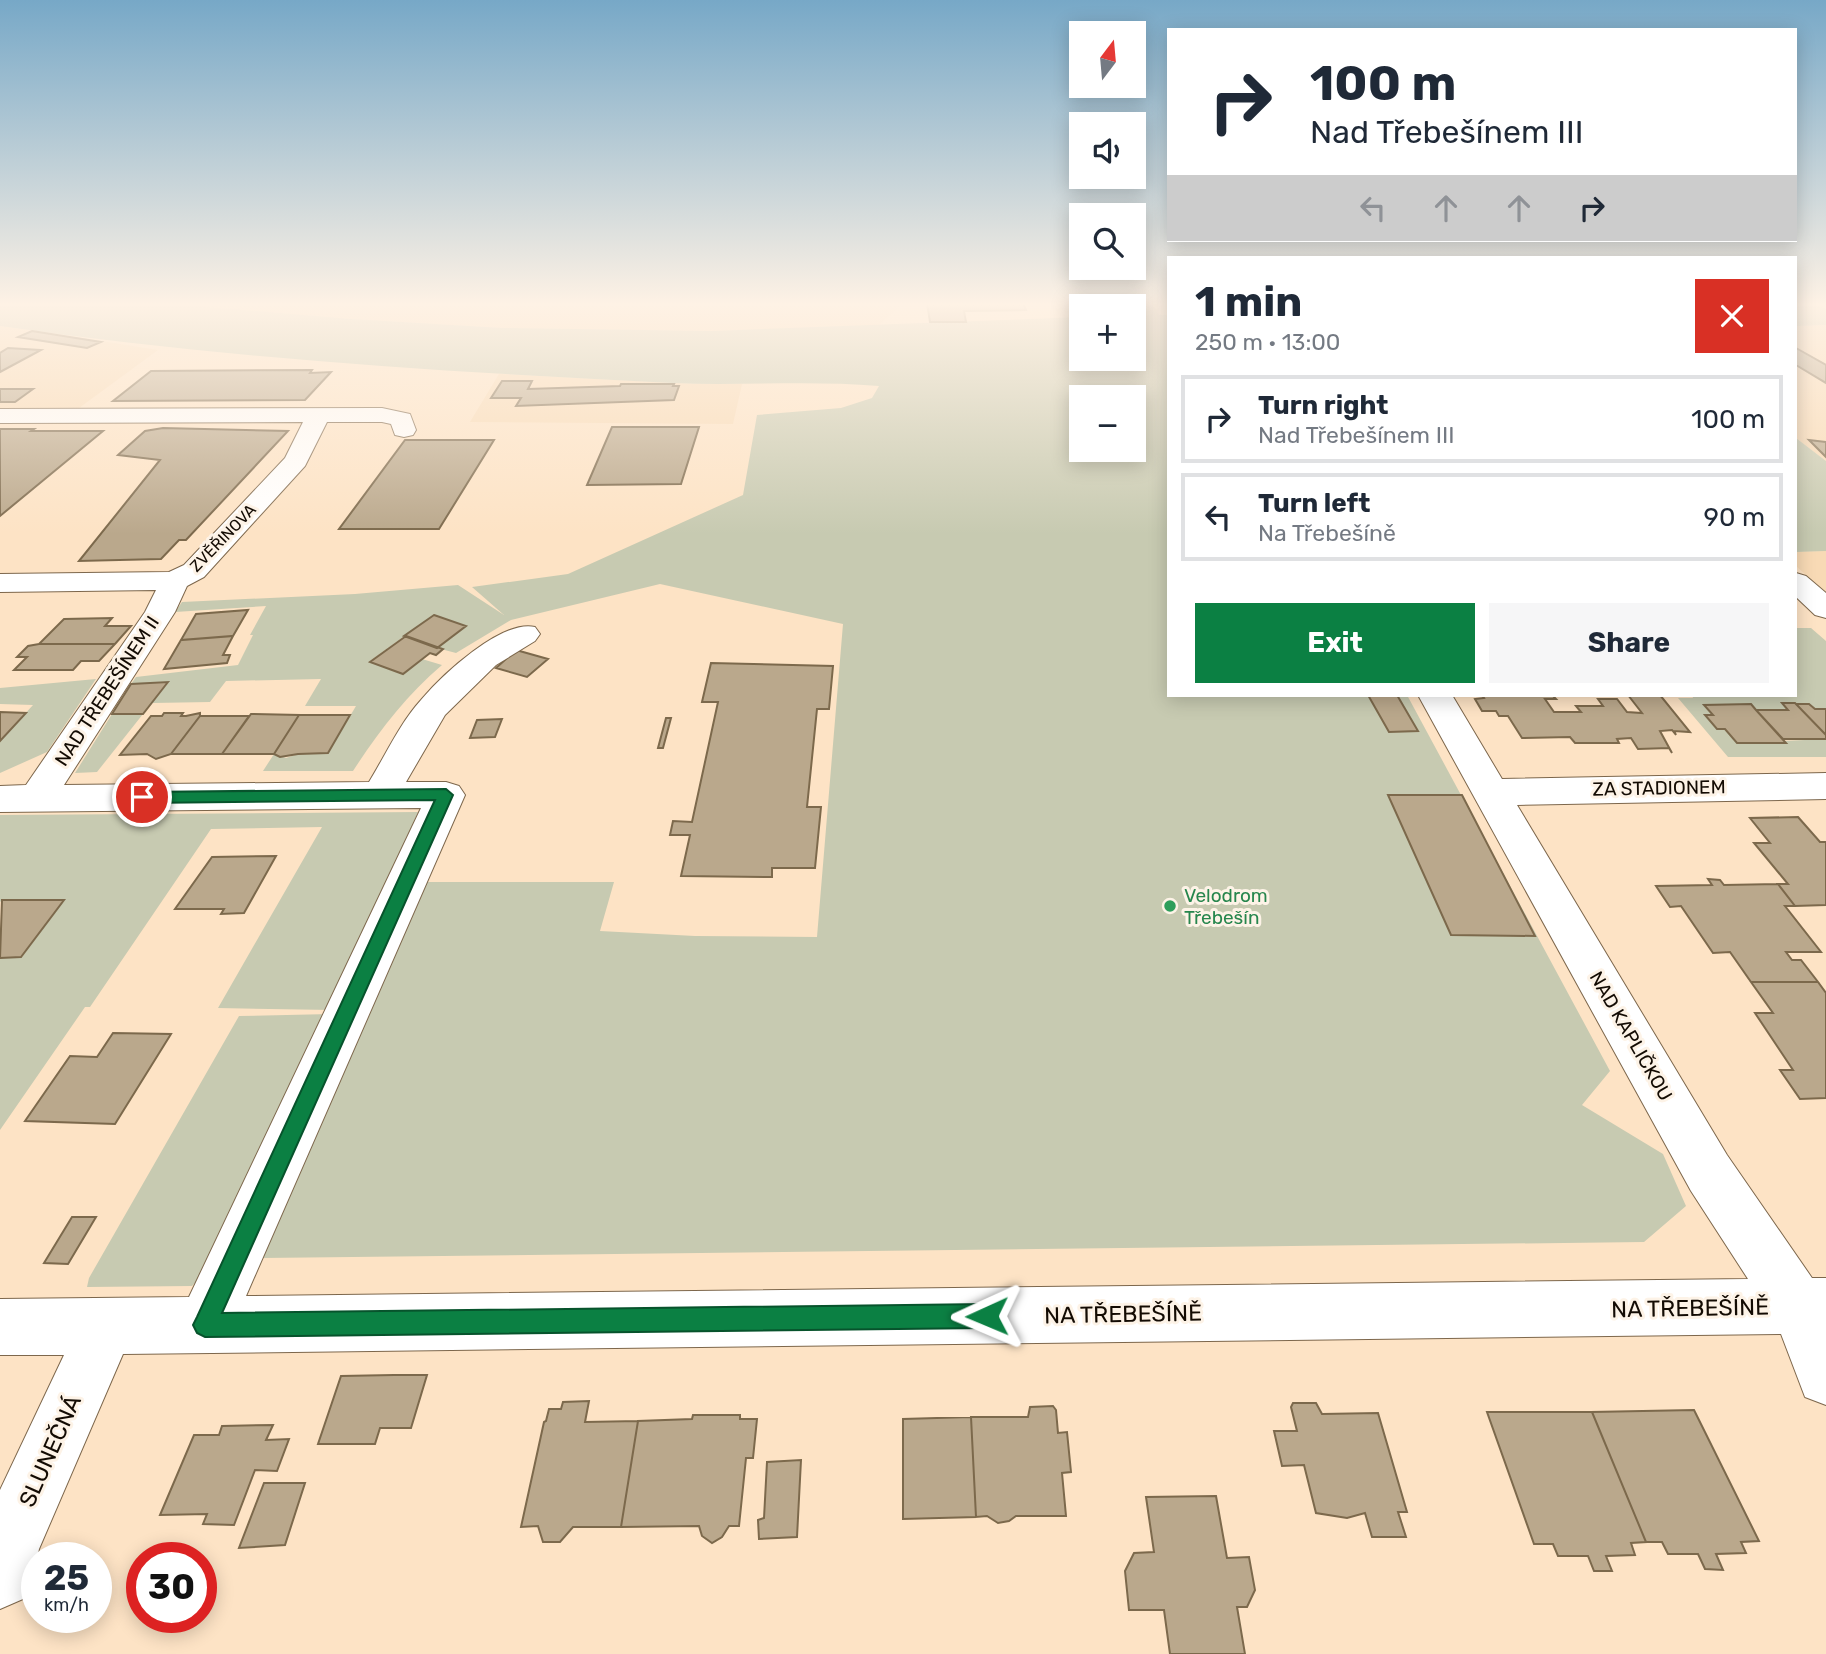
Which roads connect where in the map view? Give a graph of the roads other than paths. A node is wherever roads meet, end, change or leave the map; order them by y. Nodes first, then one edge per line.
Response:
1 (0, 416) edge
2 (318, 416) junction
3 (404, 430) dead end
4 (174, 581) junction
5 (0, 583) edge
6 (1797, 583) edge
7 (1826, 609) edge
8 (524, 634) dead end
9 (1436, 697) edge
10 (1826, 786) edge
11 (1492, 792) junction
12 (381, 794) junction
13 (18, 799) edge
14 (1812, 1307) edge
15 (205, 1325) junction
16 (0, 1327) edge
17 (106, 1327) junction
18 (1826, 1376) edge
19 (0, 1576) edge

1 - 2 street
2 - 3 street
2 - 4 street, ZVĚŘINOVA
4 - 5 street, ZVĚŘINOVA
4 - 13 street, NAD TŘEBEŠÍNEM II
6 - 7 street
8 - 12 street
9 - 11 street, NAD KAPLIČKOU
10 - 11 street, ZA STADIONEM
11 - 14 street, NAD KAPLIČKOU
12 - 13 street
12 - 15 street
14 - 15 street, NA TŘEBEŠÍNĚ
14 - 18 street, NAD KAPLIČKOU
15 - 17 street, NA TŘEBEŠÍNĚ
16 - 17 street, NA TŘEBEŠÍNĚ
17 - 19 street, SLUNEČNÁ

